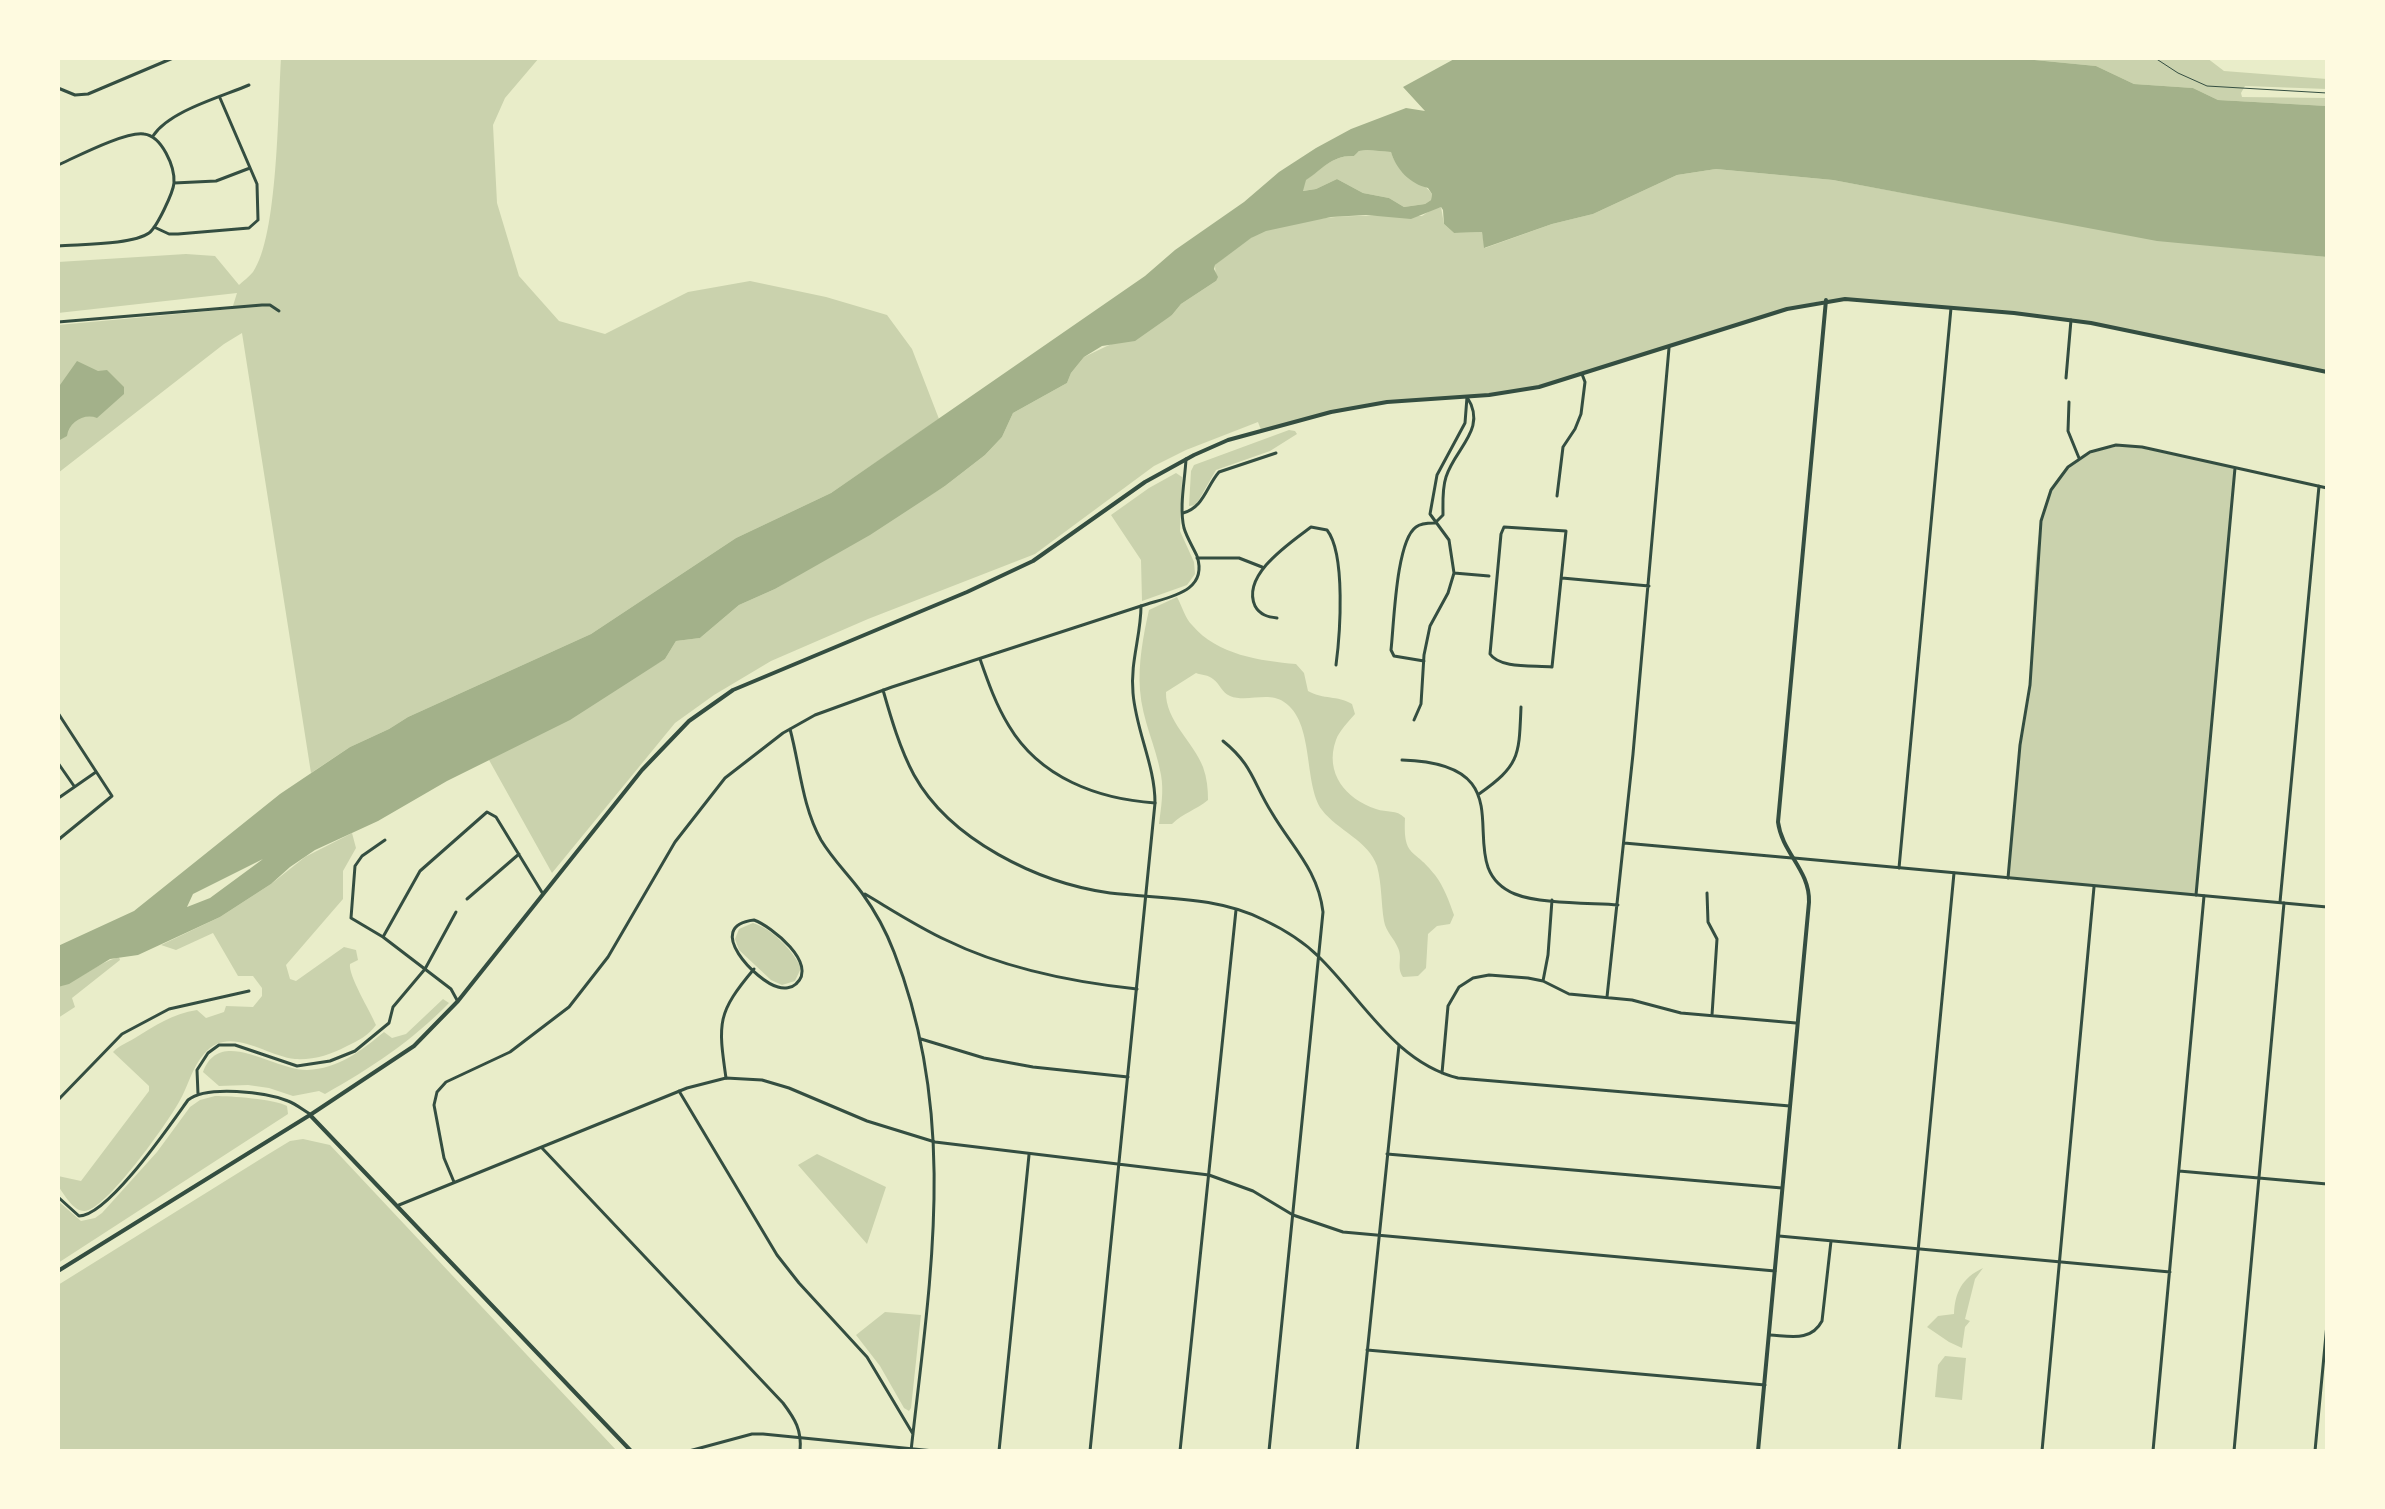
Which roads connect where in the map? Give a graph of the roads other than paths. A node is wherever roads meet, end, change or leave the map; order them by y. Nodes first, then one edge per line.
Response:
1 (173, 58) edge
2 (2155, 58) edge
3 (249, 85) dead end
4 (58, 88) edge
5 (2327, 93) edge
6 (220, 98) junction
7 (153, 136) junction
8 (58, 165) edge
9 (250, 168) junction
10 (174, 183) junction
11 (154, 227) junction
12 (58, 246) edge
13 (1826, 300) junction
14 (1951, 308) junction
15 (279, 311) dead end
16 (2071, 320) junction
17 (58, 322) edge
18 (1669, 347) junction
19 (2327, 372) edge
20 (1582, 374) junction
21 (2066, 378) dead end
22 (1467, 397) junction
23 (2069, 402) dead end
24 (1276, 453) dead end
25 (2079, 458) junction
26 (1186, 459) junction
27 (2235, 468) junction
28 (2319, 486) junction
29 (2327, 488) edge
30 (1557, 496) dead end
31 (1183, 513) junction
32 (1435, 523) junction
33 (1197, 558) junction
34 (1262, 567) junction
35 (1454, 573) junction
36 (1489, 576) dead end
37 (1562, 578) junction
38 (1649, 586) junction
39 (1141, 606) junction
40 (1277, 618) dead end
41 (980, 659) junction
42 (1424, 661) junction
43 (1336, 665) dead end
44 (883, 690) junction
45 (1521, 707) dead end
46 (58, 713) edge
47 (1414, 720) dead end
48 (790, 729) junction
49 (1223, 741) dead end
50 (1402, 760) dead end
51 (58, 763) edge
52 (98, 771) junction
53 (75, 787) junction
54 (1479, 794) junction
55 (60, 797) dead end
56 (1155, 803) junction
57 (58, 840) edge
58 (385, 840) dead end
59 (1624, 843) junction
60 (519, 854) junction
61 (1794, 858) junction
62 (1899, 868) junction
63 (1954, 873) junction
64 (2008, 878) junction
65 (2094, 887) junction
66 (862, 892) junction
67 (1707, 893) dead end
68 (543, 894) junction
69 (2196, 895) junction
70 (2204, 896) junction
71 (1147, 897) junction
72 (467, 899) dead end
73 (1552, 900) junction
74 (2282, 902) junction
75 (1618, 905) junction
76 (2327, 907) edge
77 (1236, 910) junction
78 (456, 912) dead end
79 (383, 937) junction
80 (1319, 956) junction
81 (425, 969) junction
82 (754, 969) junction
83 (1543, 981) junction
84 (1137, 989) junction
85 (249, 991) dead end
86 (1607, 997) junction
87 (458, 1001) junction
88 (1712, 1015) junction
89 (1798, 1023) junction
90 (921, 1039) junction
91 (1399, 1045) junction
92 (1442, 1073) junction
93 (1128, 1077) junction
94 (726, 1078) junction
95 (679, 1091) junction
96 (198, 1094) junction
97 (58, 1100) edge
98 (1791, 1106) junction
99 (310, 1115) junction
100 (935, 1142) junction
101 (541, 1147) junction
102 (1387, 1154) junction
103 (1029, 1155) junction
104 (1119, 1164) junction
105 (2179, 1171) junction
106 (1209, 1175) junction
107 (2259, 1178) junction
108 (454, 1182) junction
109 (2327, 1184) edge
110 (1783, 1188) junction
111 (58, 1197) edge
112 (399, 1205) junction
113 (1293, 1215) junction
114 (1779, 1236) junction
115 (1379, 1237) junction
116 (1831, 1241) junction
117 (1918, 1249) junction
118 (2059, 1262) junction
119 (58, 1271) edge
120 (1776, 1271) junction
121 (2170, 1272) junction
122 (2327, 1324) edge
123 (1770, 1335) junction
124 (1367, 1350) junction
125 (1765, 1385) junction
126 (913, 1434) junction
127 (801, 1437) junction
128 (911, 1450) edge
129 (631, 1451) edge
130 (689, 1451) edge
131 (800, 1451) edge
132 (934, 1451) edge
133 (999, 1451) edge
134 (1090, 1451) edge
135 (1180, 1451) edge
136 (1269, 1451) edge
137 (1357, 1451) edge
138 (1758, 1451) edge
139 (1899, 1451) edge
140 (2042, 1451) edge
141 (2153, 1451) edge
142 (2234, 1451) edge
143 (2315, 1451) edge

1 - 4 street
2 - 5 lane
3 - 6 street
6 - 7 street
6 - 9 street
7 - 8 street
7 - 10 street
9 - 10 street
9 - 11 street
10 - 11 street
11 - 12 street
13 - 14 main road
13 - 18 main road
13 - 61 main road
14 - 16 main road
14 - 62 street
15 - 17 street
16 - 19 main road
16 - 21 street
18 - 20 main road
18 - 38 street
20 - 22 main road
20 - 30 street
22 - 26 main road
22 - 32 street
22 - 32 street
23 - 25 street
24 - 31 street
25 - 27 street
25 - 64 street
26 - 31 street
26 - 68 main road
27 - 28 street
27 - 69 street
28 - 29 street
28 - 74 street
31 - 33 street
32 - 35 street
32 - 42 street
33 - 34 street
33 - 39 street
34 - 40 street
34 - 43 street
35 - 36 street
35 - 42 street
37 - 37 street
37 - 38 street
38 - 59 street
39 - 41 street
39 - 56 street
41 - 44 street
41 - 56 street
42 - 47 street
44 - 48 street
44 - 71 street
45 - 54 street
46 - 52 street
48 - 66 street
48 - 108 street
49 - 80 street
50 - 54 street
51 - 53 street
52 - 53 street
52 - 57 street
53 - 55 street
54 - 73 street
56 - 71 street
58 - 79 street
59 - 61 street
59 - 75 street
60 - 68 street
60 - 72 street
60 - 79 street
61 - 62 street
61 - 89 main road
62 - 63 street
63 - 64 street
63 - 117 street
64 - 65 street
65 - 69 street
65 - 118 street
66 - 84 street
66 - 90 street
67 - 88 street
68 - 87 main road
69 - 70 street
70 - 74 street
70 - 105 street
71 - 77 street
71 - 84 street
73 - 75 street
73 - 83 street
74 - 76 street
74 - 107 street
75 - 86 street
77 - 80 street
77 - 106 street
78 - 81 street
79 - 81 street
80 - 91 street
80 - 113 street
81 - 87 street
81 - 96 street
82 - 82 street
82 - 94 street
83 - 86 street
83 - 92 street
84 - 93 street
85 - 97 street
86 - 88 street
87 - 99 main road
88 - 89 street
89 - 98 main road
90 - 93 street
90 - 100 street
91 - 92 street
91 - 102 street
92 - 98 street
93 - 104 street
94 - 95 street
94 - 100 street
95 - 101 street
95 - 126 street
96 - 99 street
96 - 111 street
98 - 110 main road
99 - 112 main road
99 - 119 main road
100 - 103 street
100 - 126 street
101 - 108 street
101 - 127 street
102 - 110 street
102 - 115 street
103 - 104 street
103 - 133 street
104 - 106 street
104 - 134 street
105 - 107 street
105 - 121 street
106 - 113 street
106 - 135 street
107 - 109 street
107 - 142 street
108 - 112 street
110 - 114 main road
112 - 129 main road
113 - 115 street
113 - 136 street
114 - 116 street
114 - 120 main road
115 - 120 street
115 - 124 street
116 - 117 street
116 - 123 street
117 - 118 street
117 - 139 street
118 - 121 street
118 - 140 street
120 - 123 main road
121 - 141 street
122 - 143 street
123 - 125 main road
124 - 125 street
124 - 137 street
125 - 138 main road
126 - 128 street
127 - 128 street
127 - 130 street
127 - 131 street
128 - 132 street

